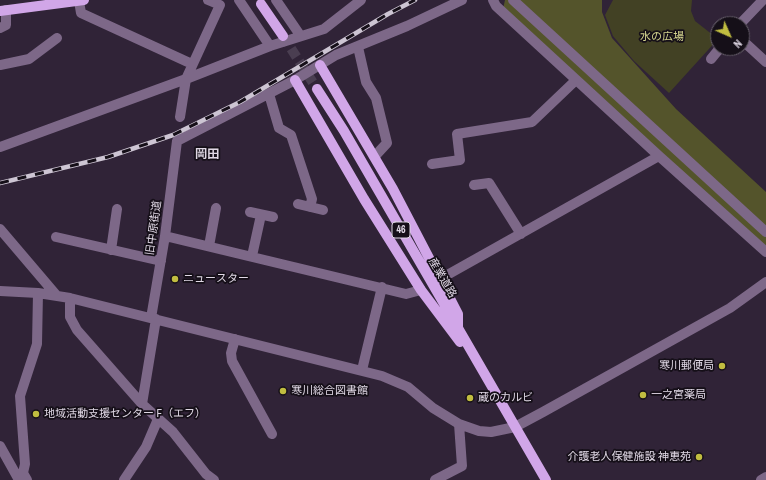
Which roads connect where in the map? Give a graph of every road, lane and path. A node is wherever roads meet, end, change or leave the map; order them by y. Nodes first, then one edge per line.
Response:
1 (81, 0) edge
2 (208, 0) edge
3 (239, 0) edge
4 (276, 0) edge
5 (360, 0) edge
6 (462, 0) edge
7 (493, 0) edge
8 (513, 0) edge
9 (763, 0) edge
10 (44, 3) edge
11 (261, 4) dead end
12 (3, 11) edge
13 (748, 16) edge
14 (0, 28) edge
15 (300, 35) junction
16 (283, 36) tunnel mouth
17 (57, 38) dead end
18 (270, 46) junction
19 (750, 47) edge
20 (358, 48) junction
21 (713, 56) edge
22 (711, 59) dead end
23 (766, 62) edge
24 (192, 64) junction
25 (0, 65) edge
26 (320, 65) junction
27 (186, 79) junction
28 (295, 80) junction
29 (576, 80) junction
30 (317, 89) tunnel mouth
31 (269, 94) junction
32 (180, 117) dead end
33 (0, 148) edge
34 (375, 156) junction
35 (659, 156) junction
36 (432, 164) dead end
37 (474, 186) dead end
38 (298, 204) dead end
39 (310, 206) junction
40 (216, 208) dead end
41 (117, 209) dead end
42 (323, 210) dead end
43 (250, 212) dead end
44 (262, 215) junction
45 (273, 217) dead end
46 (0, 229) edge
47 (766, 232) edge
48 (521, 234) junction
49 (165, 236) junction
50 (56, 237) dead end
51 (209, 246) junction
52 (111, 250) junction
53 (766, 252) edge
54 (252, 256) junction
55 (161, 261) junction
56 (440, 279) junction
57 (766, 282) edge
58 (382, 287) junction
59 (0, 290) edge
60 (421, 290) junction
61 (38, 293) junction
62 (57, 296) junction
63 (70, 298) junction
64 (154, 319) junction
65 (458, 330) junction
66 (235, 338) junction
67 (478, 363) junction
68 (362, 370) junction
69 (142, 404) junction
70 (158, 418) junction
71 (459, 424) junction
72 (515, 427) junction
73 (272, 434) dead end
74 (0, 446) edge
75 (766, 477) edge
76 (19, 480) edge
77 (27, 480) edge
78 (124, 480) edge
79 (214, 480) edge
80 (436, 480) edge
81 (546, 480) edge
82 (761, 480) edge

1 - 10 main road
1 - 24 street
2 - 24 street
3 - 18 street
4 - 15 street
5 - 15 street
6 - 20 street
7 - 29 street
8 - 47 street
9 - 13 street
10 - 12 main road
11 - 16 main road
12 - 14 street
15 - 18 street
17 - 25 street
18 - 27 street
19 - 23 street
20 - 26 street
20 - 34 street
21 - 22 street
24 - 27 street
26 - 28 street
26 - 34 main road
27 - 32 street
27 - 33 street
28 - 31 street
28 - 60 main road
29 - 35 street
29 - 36 street
30 - 65 main road, 産業道路 / 46
31 - 39 street
31 - 49 street, 旧中原街道
34 - 56 main road
35 - 48 street
35 - 53 street
37 - 48 street
38 - 39 street
39 - 42 street
40 - 51 street
41 - 52 street
43 - 44 street
44 - 45 street
44 - 54 street
46 - 62 street
48 - 56 street
49 - 51 street
49 - 55 street, 旧中原街道
50 - 52 street
51 - 54 street
52 - 55 street
54 - 58 street
55 - 64 street, 旧中原街道
56 - 65 main road
57 - 72 street
58 - 60 street
58 - 68 street
59 - 61 street
60 - 67 main road
61 - 62 street
61 - 77 street
62 - 63 street
63 - 64 street
63 - 69 street
64 - 66 street
64 - 69 street, 旧中原街道
65 - 67 main road, 産業道路 / 46
66 - 68 street
66 - 73 street
67 - 72 main road, 産業道路 / 46
68 - 71 street
69 - 70 street
70 - 78 street
70 - 79 street
71 - 72 street
71 - 80 street
72 - 81 main road, 産業道路 / 46
74 - 76 street
75 - 82 street

